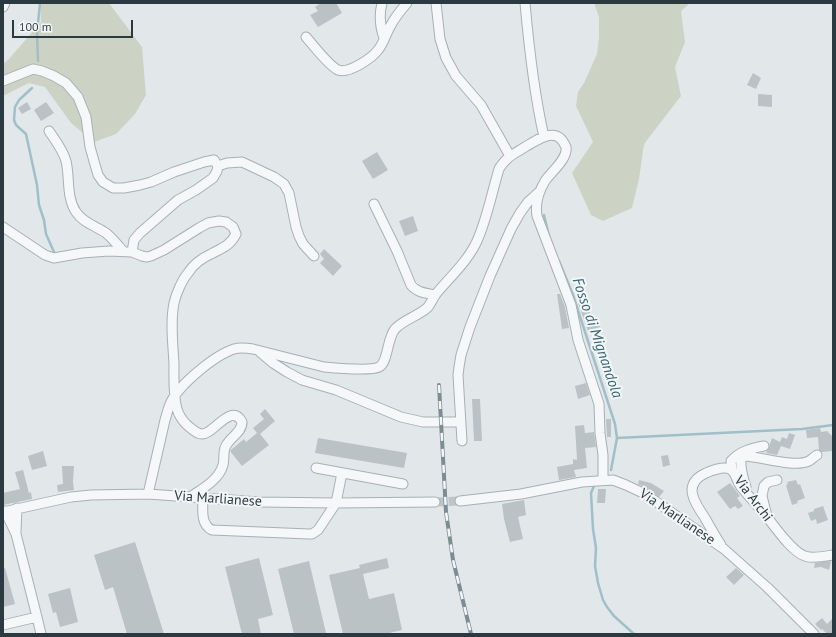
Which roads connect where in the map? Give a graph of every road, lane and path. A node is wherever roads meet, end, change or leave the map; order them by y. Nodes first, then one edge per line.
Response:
1 (5, 3) edge
2 (382, 3) edge
3 (407, 3) edge
4 (436, 3) edge
5 (525, 3) edge
6 (3, 7) edge
7 (306, 37) dead end
8 (384, 38) junction
9 (3, 81) edge
10 (49, 131) dead end
11 (544, 137) junction
12 (510, 156) junction
13 (218, 166) junction
14 (540, 191) junction
15 (374, 204) dead end
16 (3, 227) edge
17 (127, 251) junction
18 (314, 256) dead end
19 (436, 295) junction
20 (259, 351) junction
21 (175, 396) junction
22 (461, 422) junction
23 (462, 441) dead end
24 (764, 446) dead end
25 (817, 455) dead end
26 (316, 468) dead end
27 (732, 470) junction
28 (342, 473) junction
29 (603, 480) junction
30 (777, 480) dead end
31 (403, 484) dead end
32 (148, 494) junction
33 (190, 497) junction
34 (203, 498) junction
35 (751, 500) junction
36 (460, 501) tunnel mouth
37 (435, 502) tunnel mouth
38 (336, 504) junction
39 (17, 508) junction
40 (4, 511) edge
41 (767, 518) junction
42 (16, 534) junction
43 (724, 549) junction
44 (833, 555) edge
45 (37, 617) junction
46 (3, 625) edge
47 (41, 634) edge
48 (814, 634) edge

1 - 6 street
2 - 8 street
3 - 8 street
4 - 12 street
5 - 11 street
7 - 8 street
9 - 13 street
10 - 17 street
11 - 12 street
11 - 14 street
12 - 19 street
13 - 17 street
13 - 18 street
14 - 22 street
14 - 29 street
15 - 19 street
16 - 17 street
17 - 21 street
19 - 20 street
20 - 21 street
20 - 22 street
21 - 32 street
21 - 33 street
22 - 23 street
24 - 27 street
25 - 35 street
26 - 28 street
27 - 35 street, Via Archi
27 - 43 street, Via Archi
28 - 31 street
28 - 38 street
29 - 36 street, Via Marlianese
29 - 43 street, Via Marlianese
30 - 41 street
32 - 33 street, Via Marlianese
32 - 39 street, Via Marlianese
33 - 34 street, Via Marlianese
34 - 38 street, Via Marlianese
34 - 38 street
35 - 41 street, Via Archi
37 - 38 street, Via Marlianese
39 - 40 street, Via Marlianese
39 - 42 street
40 - 42 street
41 - 44 street, Via Archi
42 - 45 street
43 - 48 street, Via Marlianese
45 - 46 street
45 - 47 street

